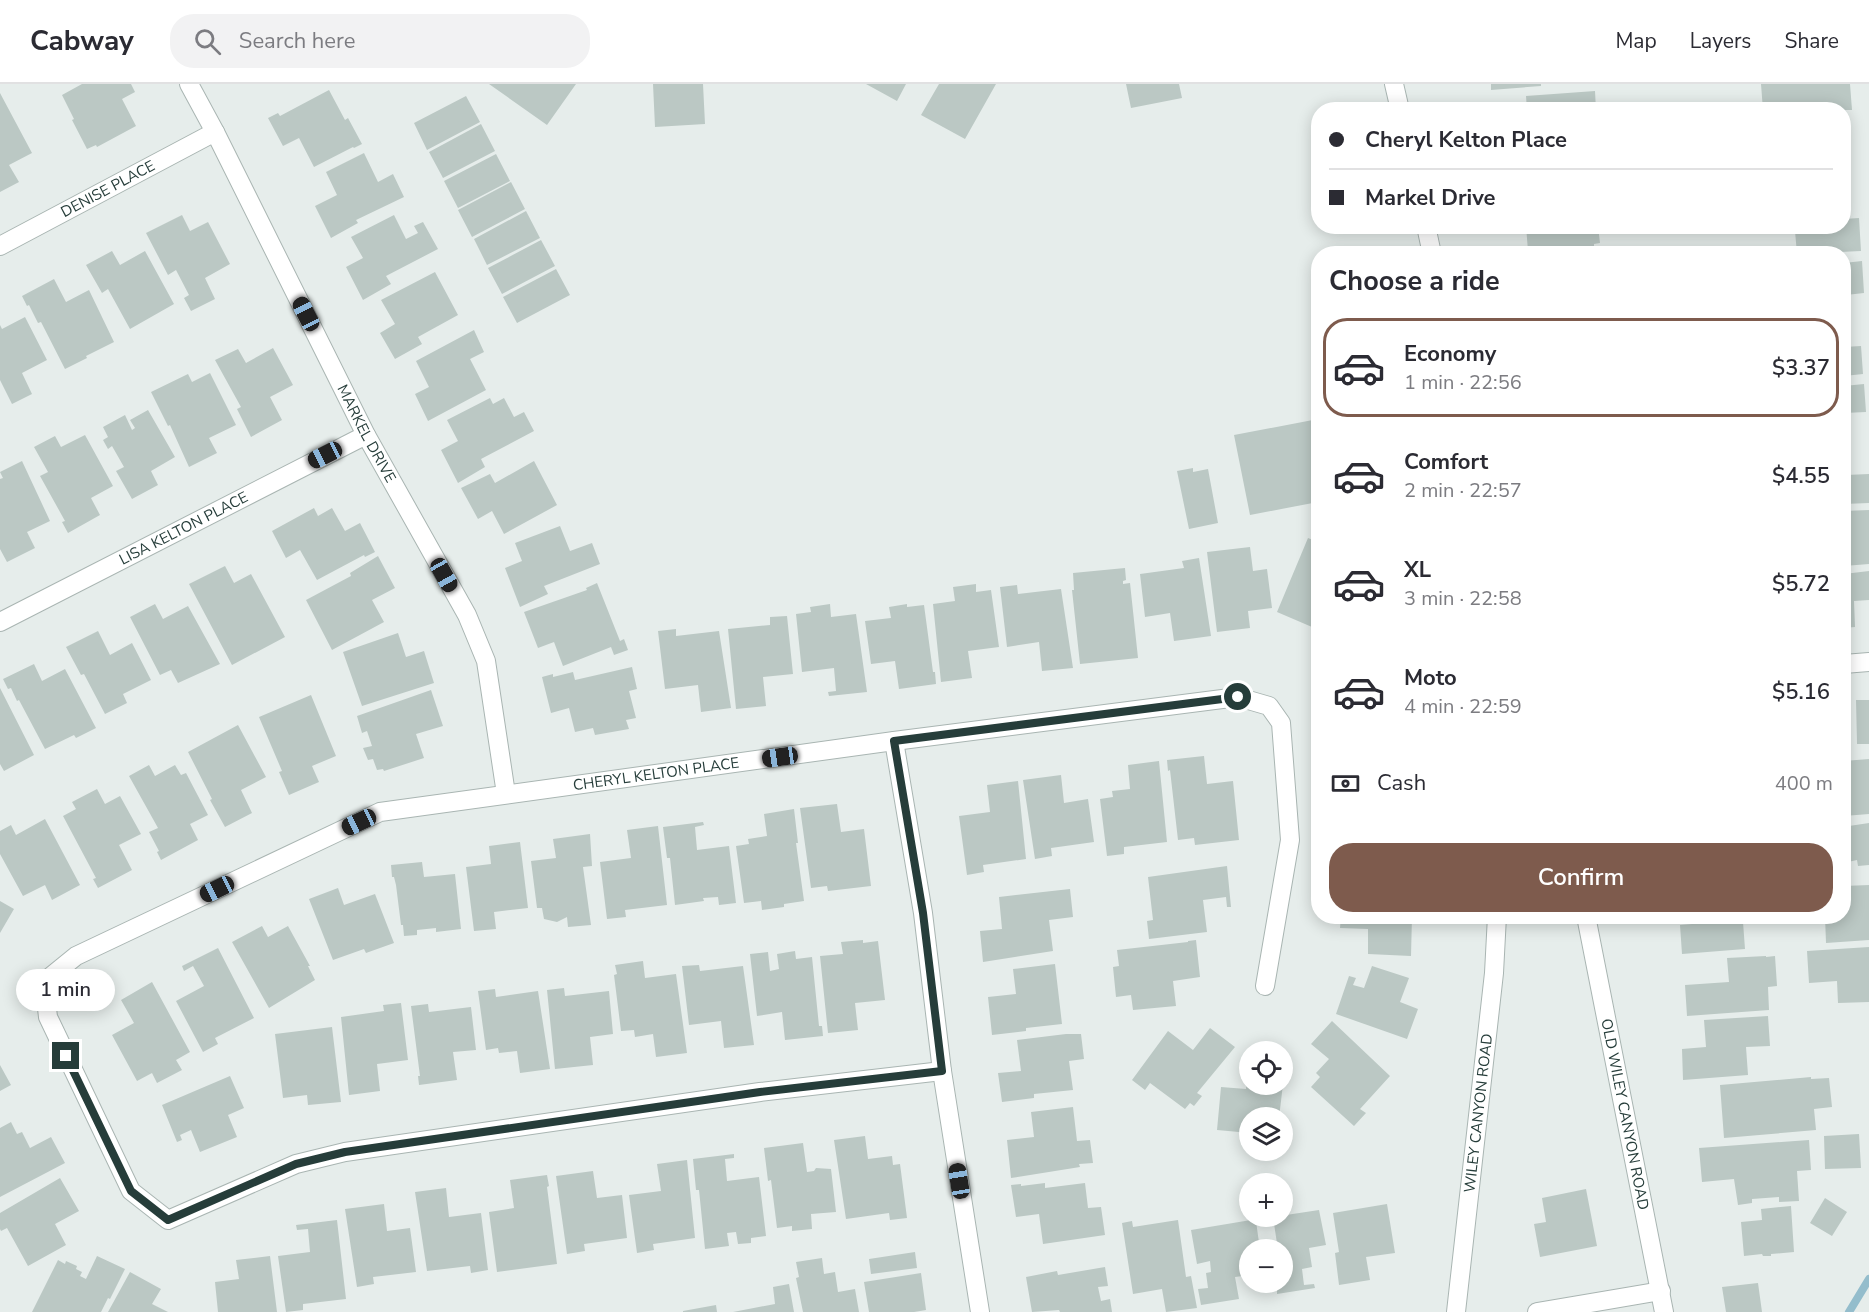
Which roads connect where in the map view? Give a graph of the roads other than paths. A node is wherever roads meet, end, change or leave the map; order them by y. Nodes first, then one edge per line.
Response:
1 (189, 84) edge
2 (1394, 84) edge
3 (1398, 102) edge
4 (215, 132) junction
5 (0, 246) edge
6 (366, 435) junction
7 (0, 622) edge
8 (1869, 662) edge
9 (1851, 663) edge
10 (894, 741) junction
11 (506, 794) junction
12 (1497, 924) edge
13 (1588, 924) edge
14 (1265, 986) dead end
15 (942, 1071) junction
16 (1661, 1291) junction
17 (980, 1312) edge
18 (1456, 1312) edge
19 (1538, 1312) edge
20 (1664, 1312) edge

1 - 4 street, MARKEL DRIVE
2 - 3 street
4 - 5 street, DENISE PLACE
4 - 6 street, MARKEL DRIVE
6 - 7 street, LISA KELTON PLACE
6 - 11 street, MARKEL DRIVE
8 - 9 street
10 - 11 street, CHERYL KELTON PLACE
10 - 14 street, CHERYL KELTON PLACE
10 - 15 street
11 - 15 street, CHERYL KELTON PLACE
12 - 18 street, WILEY CANYON ROAD
13 - 16 street, OLD WILEY CANYON ROAD
15 - 17 street
16 - 19 street
16 - 20 street, OLD WILEY CANYON ROAD

